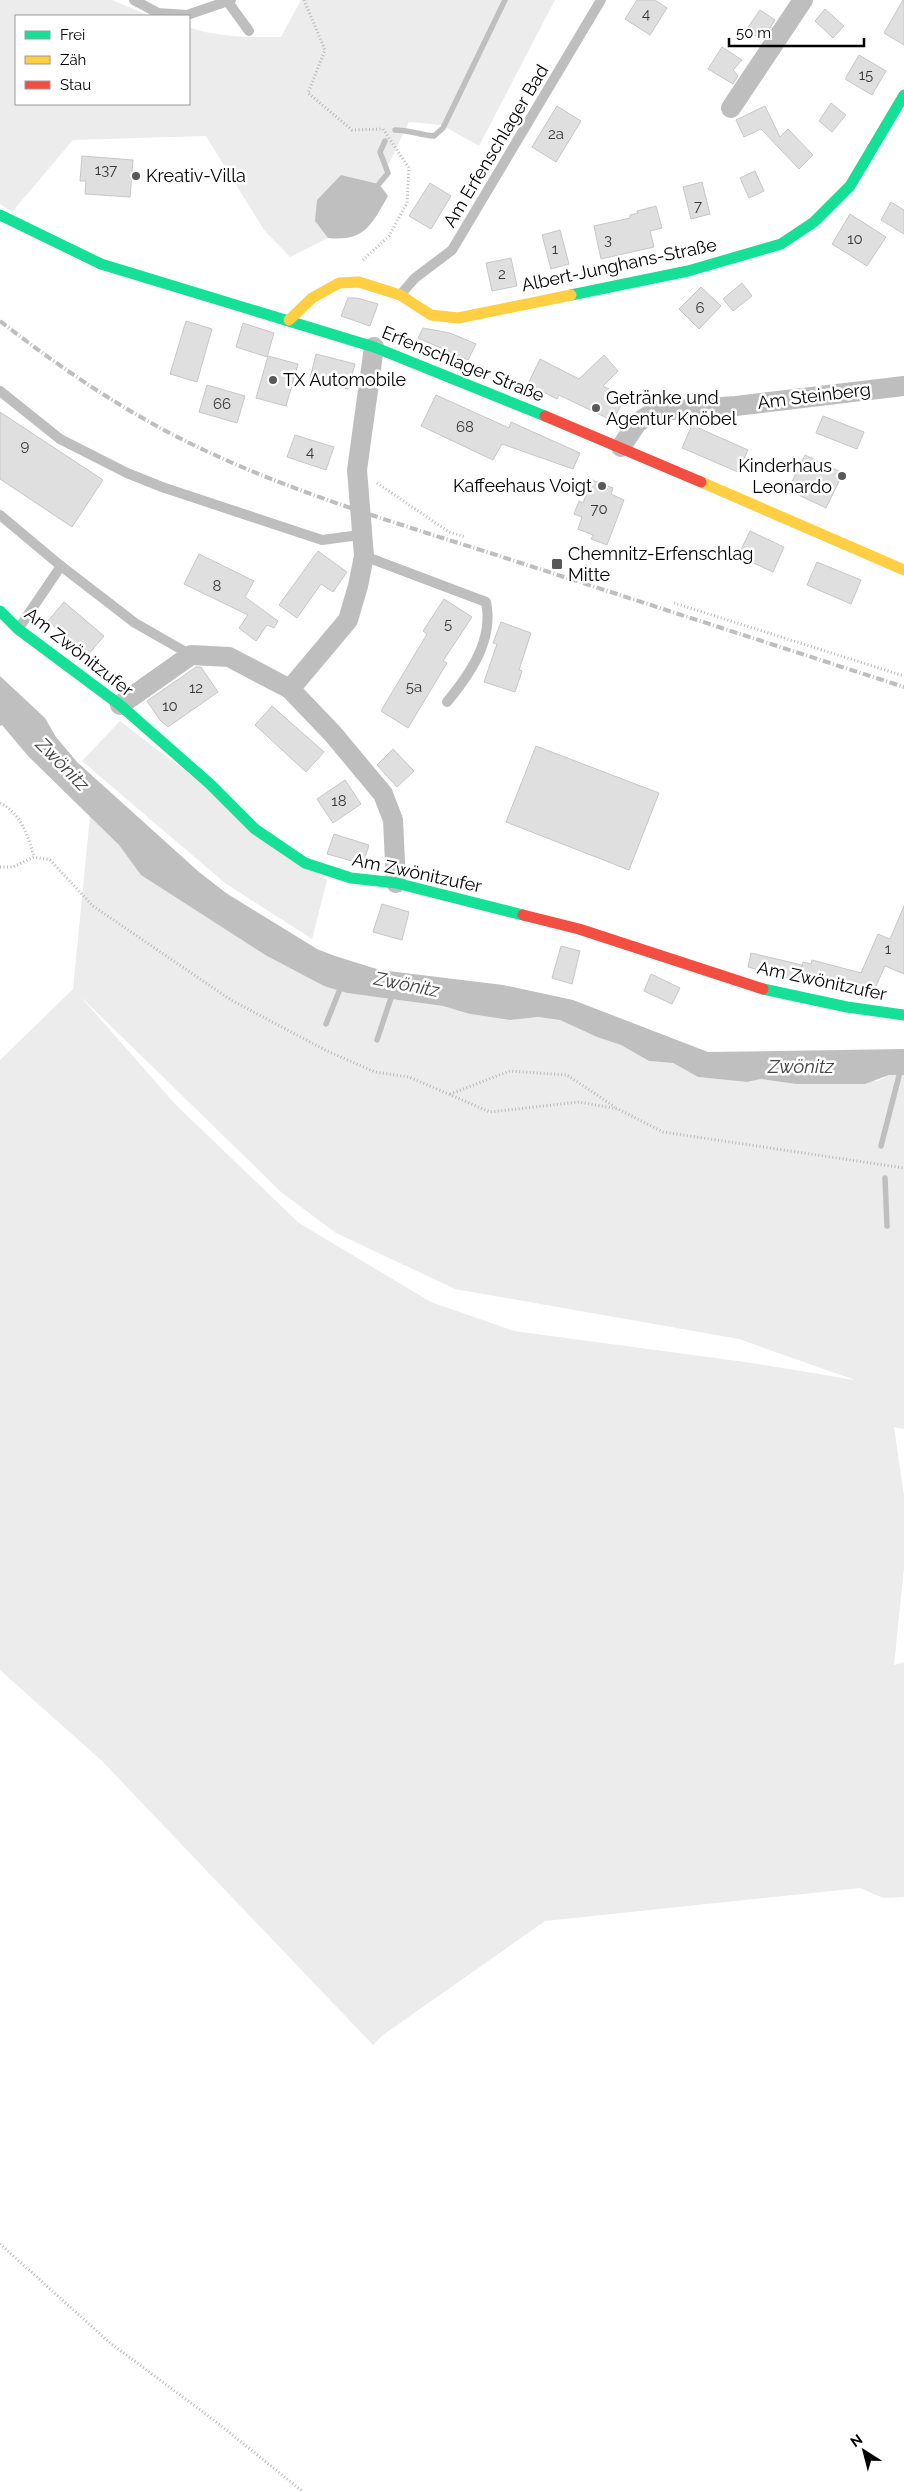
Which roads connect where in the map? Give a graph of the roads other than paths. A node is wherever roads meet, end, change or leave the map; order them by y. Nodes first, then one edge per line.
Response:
1 (134, 0) edge
2 (602, 0) edge
3 (803, 0) edge
4 (230, 1) edge
5 (249, 31) dead end
6 (904, 95) edge
7 (731, 108) dead end
8 (0, 215) edge
9 (400, 295) junction
10 (289, 320) junction
11 (374, 347) junction
12 (904, 386) edge
13 (0, 391) edge
14 (621, 447) junction
15 (0, 515) edge
16 (360, 535) junction
17 (364, 556) junction
18 (61, 566) junction
19 (904, 570) edge
20 (0, 611) edge
21 (18, 629) junction
22 (191, 655) junction
23 (290, 689) junction
24 (447, 702) dead end
25 (120, 705) junction
26 (396, 883) junction
27 (904, 1015) edge

1 - 4 lane
2 - 9 lane, Am Erfenschlager Bad
3 - 7 street
4 - 5 lane
6 - 9 street, Albert-Junghans-Straße
8 - 10 street, Erfenschlager Straße
9 - 10 street, Albert-Junghans-Straße
10 - 11 street, Erfenschlager Straße
11 - 14 street, Erfenschlager Straße
11 - 16 street
12 - 14 street, Am Steinberg
13 - 16 lane
14 - 19 street, Erfenschlager Straße
15 - 18 lane
16 - 17 street
17 - 23 street
17 - 24 lane
18 - 21 lane
18 - 22 lane
20 - 21 street, Am Zwönitzufer
21 - 25 street, Am Zwönitzufer
22 - 23 street
22 - 25 street
23 - 26 street
25 - 26 street, Am Zwönitzufer
26 - 27 street, Am Zwönitzufer

